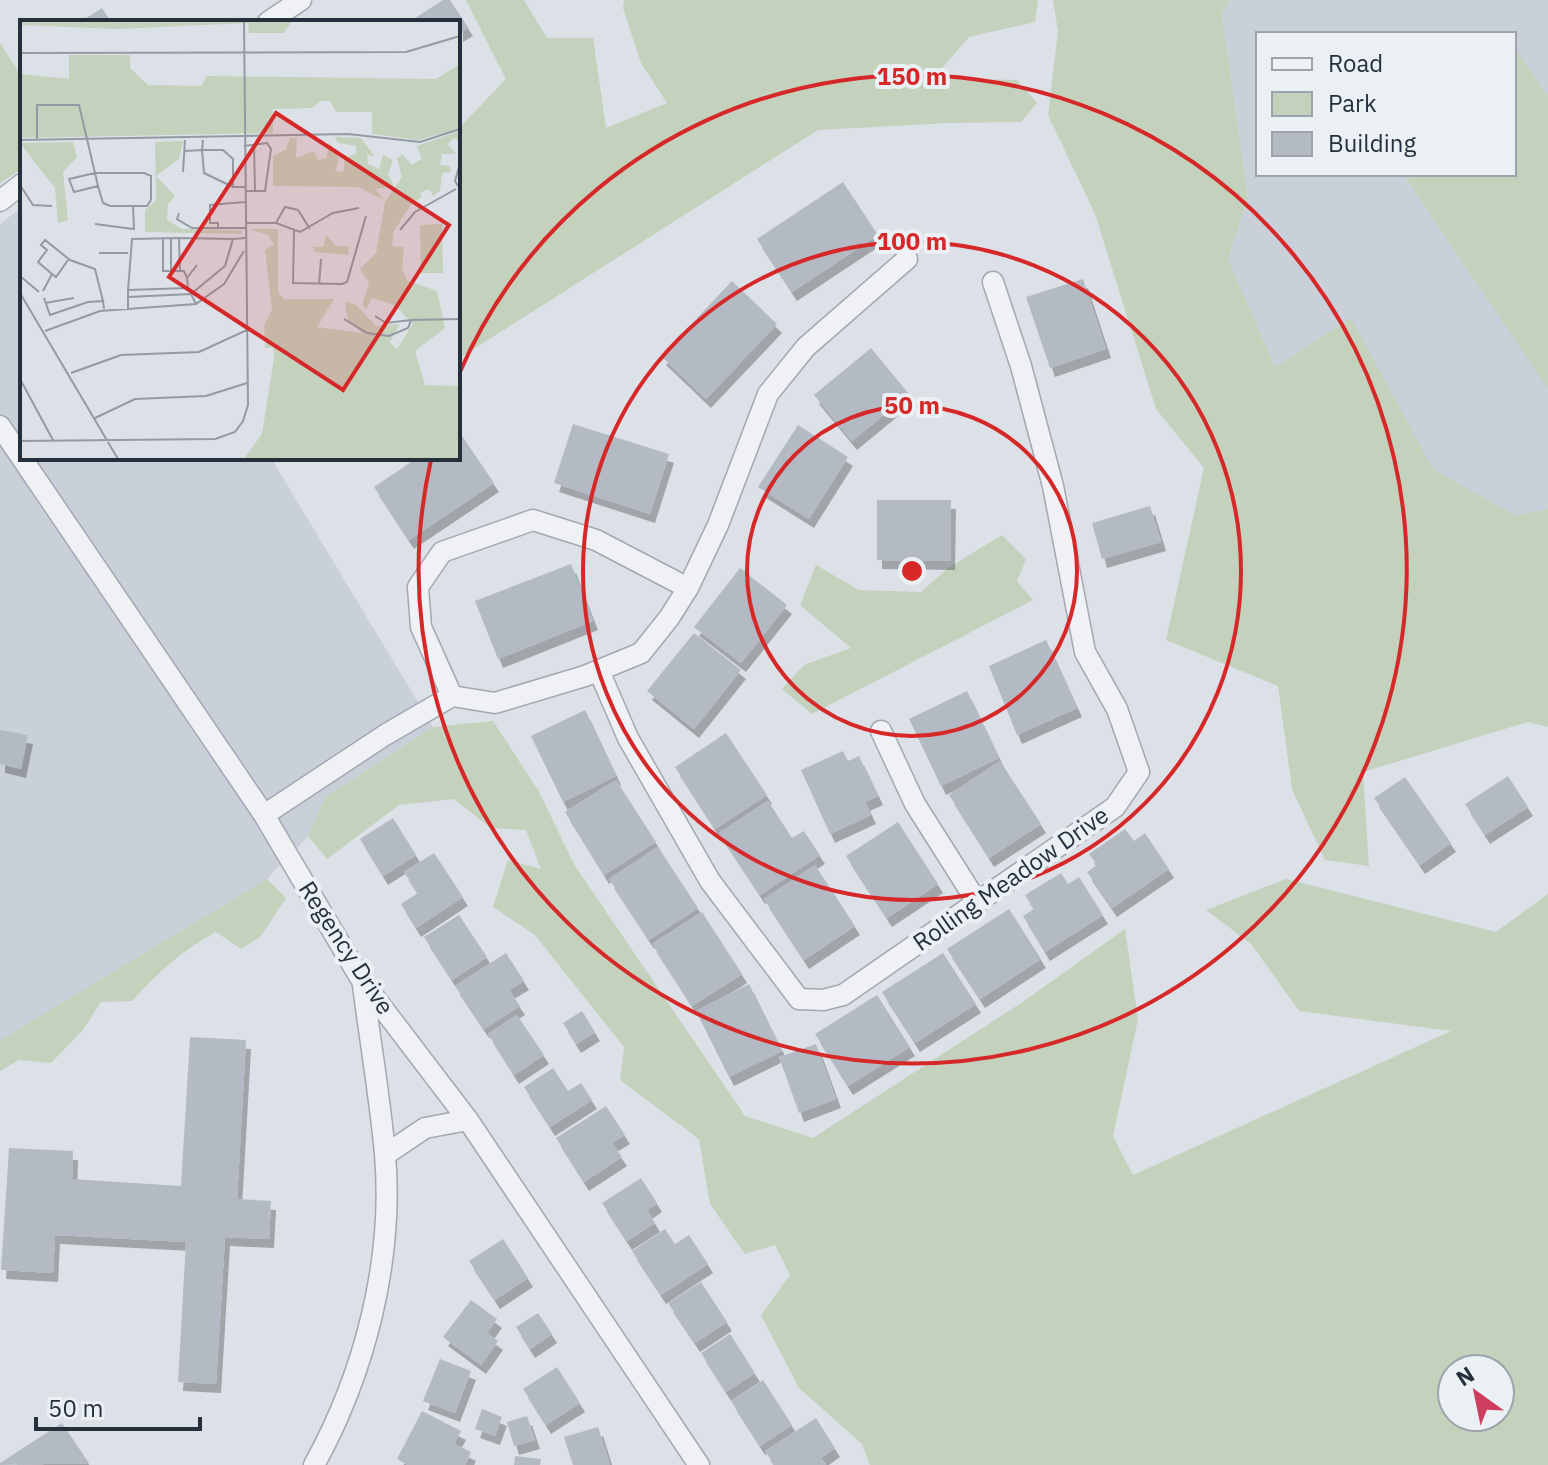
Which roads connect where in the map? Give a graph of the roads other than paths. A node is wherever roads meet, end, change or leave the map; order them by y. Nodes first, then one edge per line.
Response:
1 (301, 0) edge
2 (271, 20) edge
3 (20, 186) edge
4 (0, 201) edge
5 (907, 259) dead end
6 (993, 282) dead end
7 (0, 426) edge
8 (20, 455) edge
9 (23, 460) edge
10 (688, 588) junction
11 (599, 671) junction
12 (452, 696) junction
13 (881, 731) dead end
14 (264, 815) junction
15 (977, 902) junction
16 (362, 981) junction
17 (468, 1120) junction
18 (385, 1155) junction
19 (314, 1465) edge
20 (699, 1465) edge

1 - 2 street
3 - 4 street
5 - 10 street
6 - 15 street, Rolling Meadow Drive
7 - 8 street, Regency Drive
9 - 14 street, Regency Drive
10 - 11 street
10 - 12 street
11 - 12 street
11 - 15 street, Rolling Meadow Drive
12 - 14 street
13 - 15 street
14 - 16 street, Regency Drive
16 - 17 street, Regency Drive
16 - 18 street
17 - 18 street
17 - 20 street, Regency Drive
18 - 19 street

